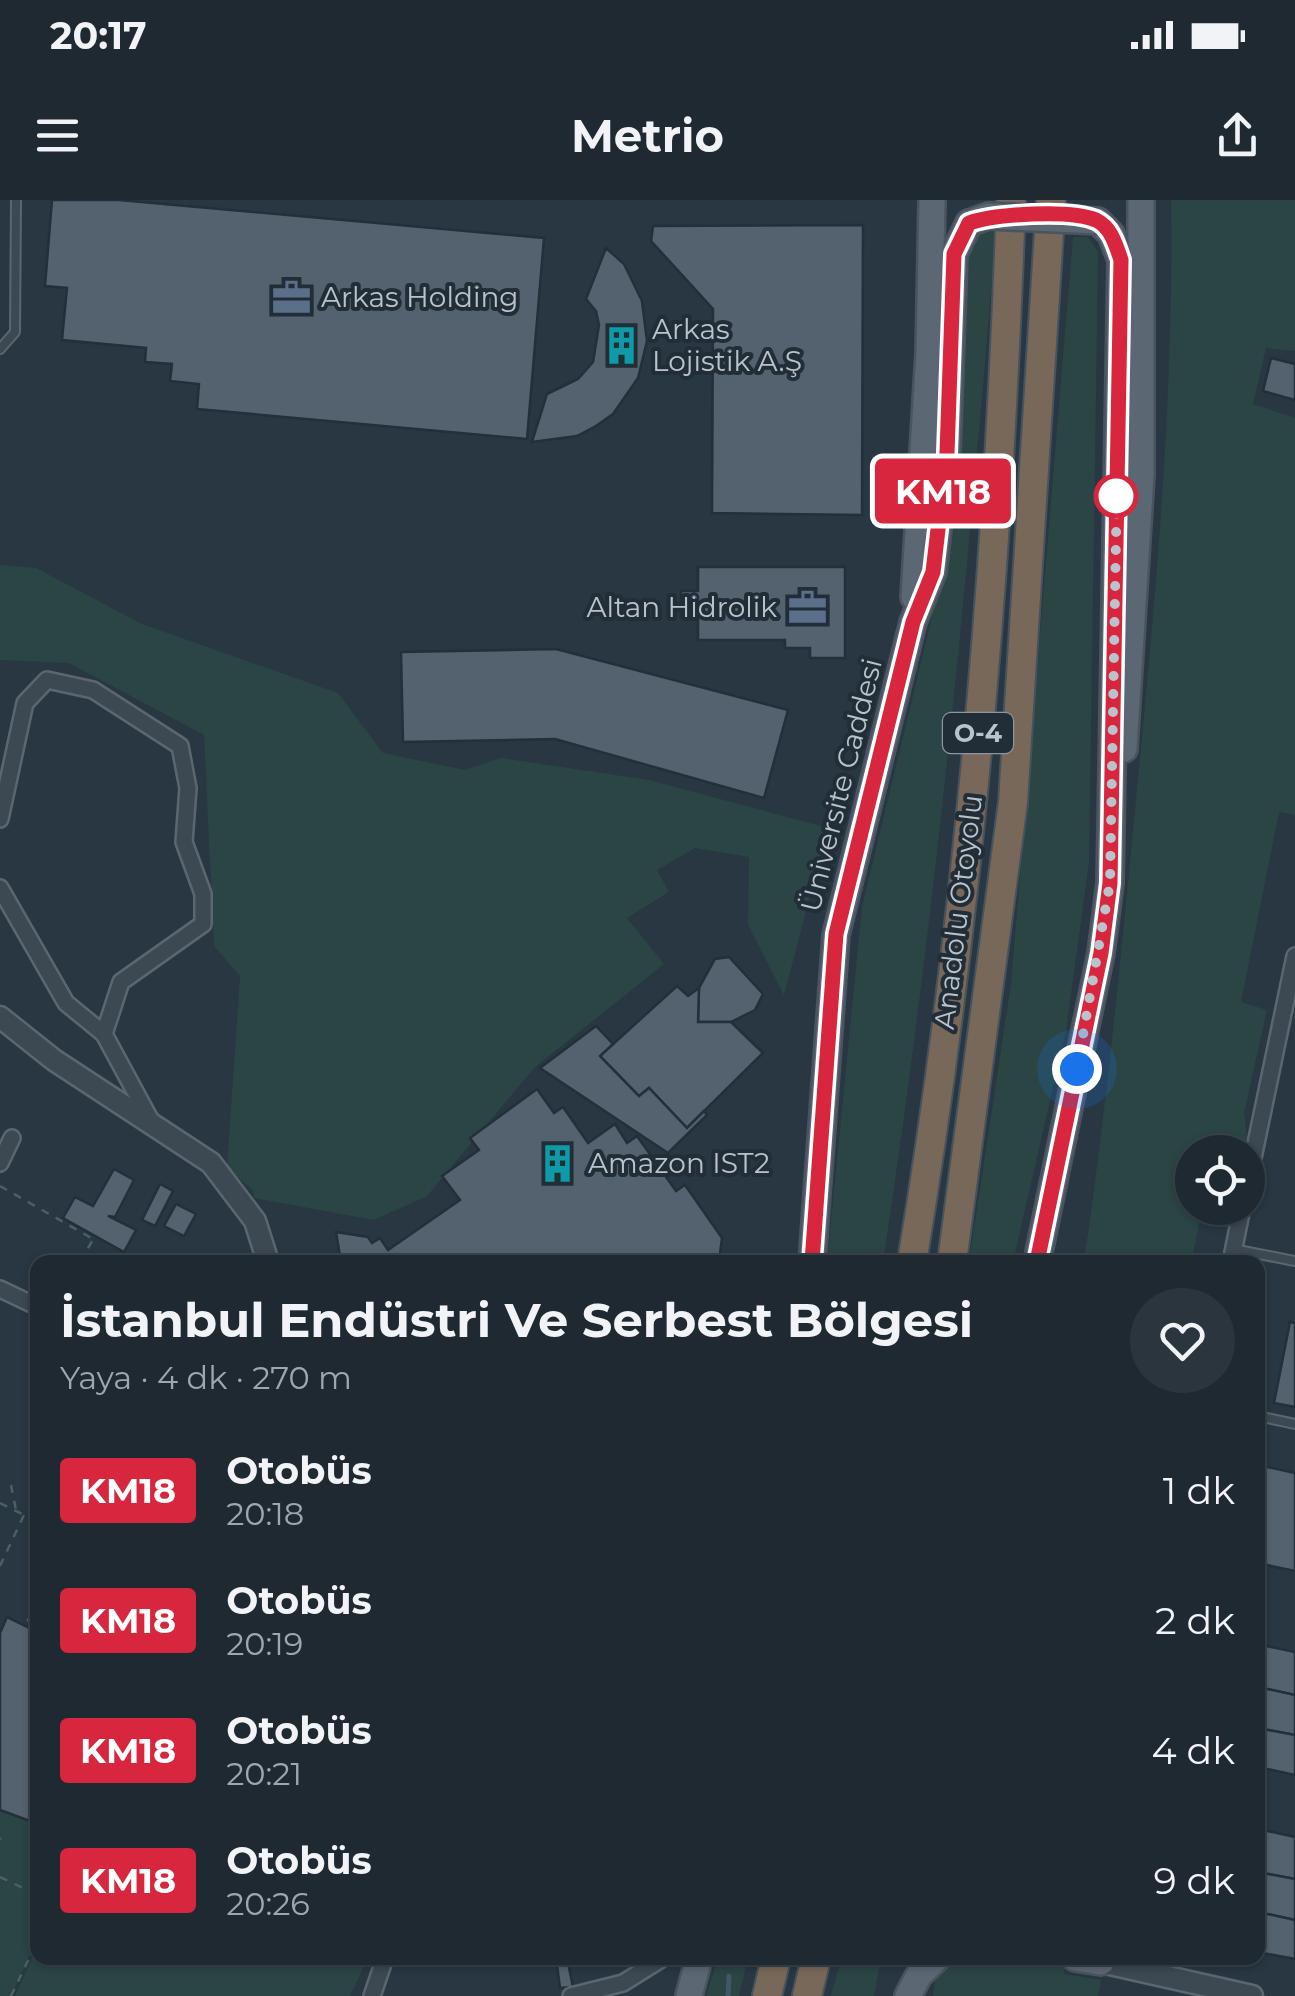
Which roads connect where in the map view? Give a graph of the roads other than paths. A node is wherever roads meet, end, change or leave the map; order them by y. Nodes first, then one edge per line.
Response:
1 (16, 200) edge
2 (932, 200) edge
3 (1011, 200) edge
4 (1051, 200) edge
5 (1141, 200) edge
6 (0, 349) edge
7 (913, 622) junction
8 (7, 758) edge
9 (0, 819) edge
10 (1110, 883) junction
11 (0, 888) edge
12 (1295, 956) edge
13 (0, 1018) edge
14 (104, 1034) junction
15 (153, 1124) junction
16 (1258, 1135) edge
17 (12, 1138) dead end
18 (0, 1163) edge
19 (1238, 1225) edge
20 (266, 1255) edge
21 (813, 1255) edge
22 (913, 1255) edge
23 (953, 1255) edge
24 (1038, 1255) edge
25 (1232, 1255) edge
26 (1265, 1259) edge
27 (1295, 1261) edge
28 (0, 1289) edge
29 (30, 1303) edge
30 (1265, 1418) edge
31 (1295, 1424) edge
32 (383, 1965) edge
33 (653, 1965) edge
34 (698, 1965) edge
35 (774, 1965) edge
36 (814, 1965) edge
37 (909, 1965) edge
38 (930, 1965) edge
39 (1123, 1965) edge
40 (372, 1996) edge
41 (571, 1996) edge
42 (689, 1996) edge
43 (767, 1996) edge
44 (807, 1996) edge
45 (906, 1996) edge
46 (1252, 1996) edge

1 - 6 lane
2 - 7 main road
3 - 22 highway, Anadolu Otoyolu / O-4
4 - 23 highway, Anadolu Otoyolu / O-4
5 - 10 main road
7 - 10 main road, bridge
7 - 21 main road, Üniversite Caddesi
8 - 9 street
8 - 14 street
10 - 24 main road
11 - 14 street
12 - 16 street
13 - 15 street
14 - 15 street
15 - 20 street
17 - 18 street
19 - 25 street
26 - 27 lane
28 - 29 street
30 - 31 lane
32 - 40 street
33 - 41 street
34 - 42 main road
35 - 43 highway
36 - 44 highway
37 - 45 main road
38 - 45 main road
39 - 46 street

